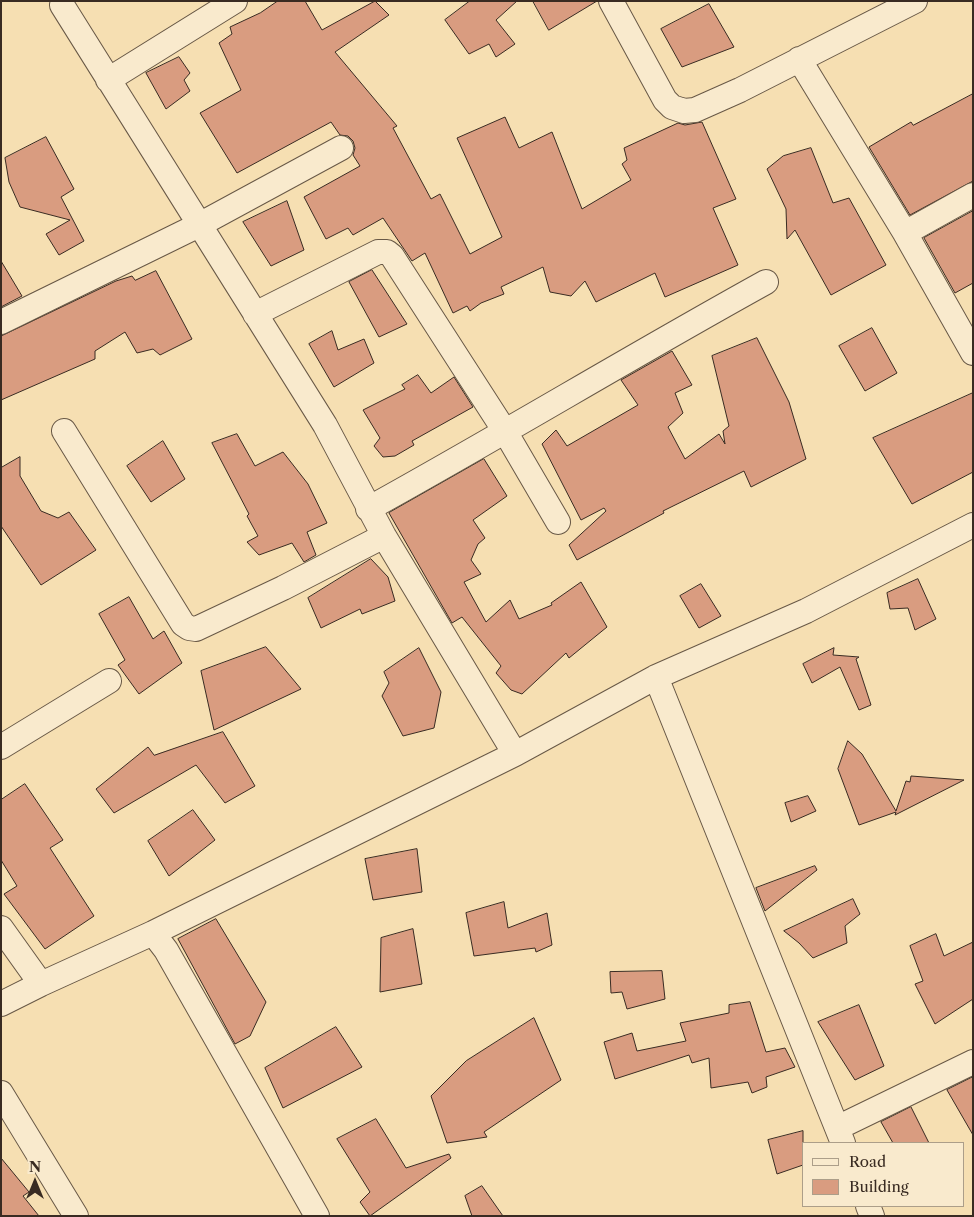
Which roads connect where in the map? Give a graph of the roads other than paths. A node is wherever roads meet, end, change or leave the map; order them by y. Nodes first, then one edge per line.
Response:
1 (235, 1) edge
2 (611, 1) edge
3 (915, 1) edge
4 (62, 5) dead end
5 (799, 59) junction
6 (108, 80) junction
7 (340, 148) dead end
8 (973, 195) edge
9 (199, 225) junction
10 (905, 233) junction
11 (766, 282) dead end
12 (255, 314) junction
13 (1, 322) edge
14 (973, 353) edge
15 (64, 430) dead end
16 (506, 432) junction
17 (368, 509) junction
18 (558, 522) dead end
19 (973, 525) edge
20 (384, 536) junction
21 (656, 678) junction
22 (109, 681) dead end
23 (1, 747) edge
24 (515, 754) junction
25 (1, 928) edge
26 (153, 934) junction
27 (41, 984) junction
28 (1, 1004) edge
29 (973, 1062) edge
30 (1, 1093) edge
31 (840, 1136) edge
32 (76, 1216) edge
33 (317, 1216) edge

1 - 6 street
2 - 5 street
3 - 5 street
4 - 6 street
5 - 10 street
6 - 9 street
7 - 9 street
8 - 10 street
9 - 12 street
9 - 13 street
10 - 14 street
11 - 16 street
12 - 16 street
12 - 17 street
15 - 20 street
16 - 17 street
16 - 18 street
17 - 20 street
19 - 21 street
20 - 24 street
21 - 24 street
21 - 31 street
22 - 23 street
24 - 26 street
25 - 27 street
26 - 27 street
26 - 33 street
27 - 28 street
29 - 31 street
30 - 32 street

